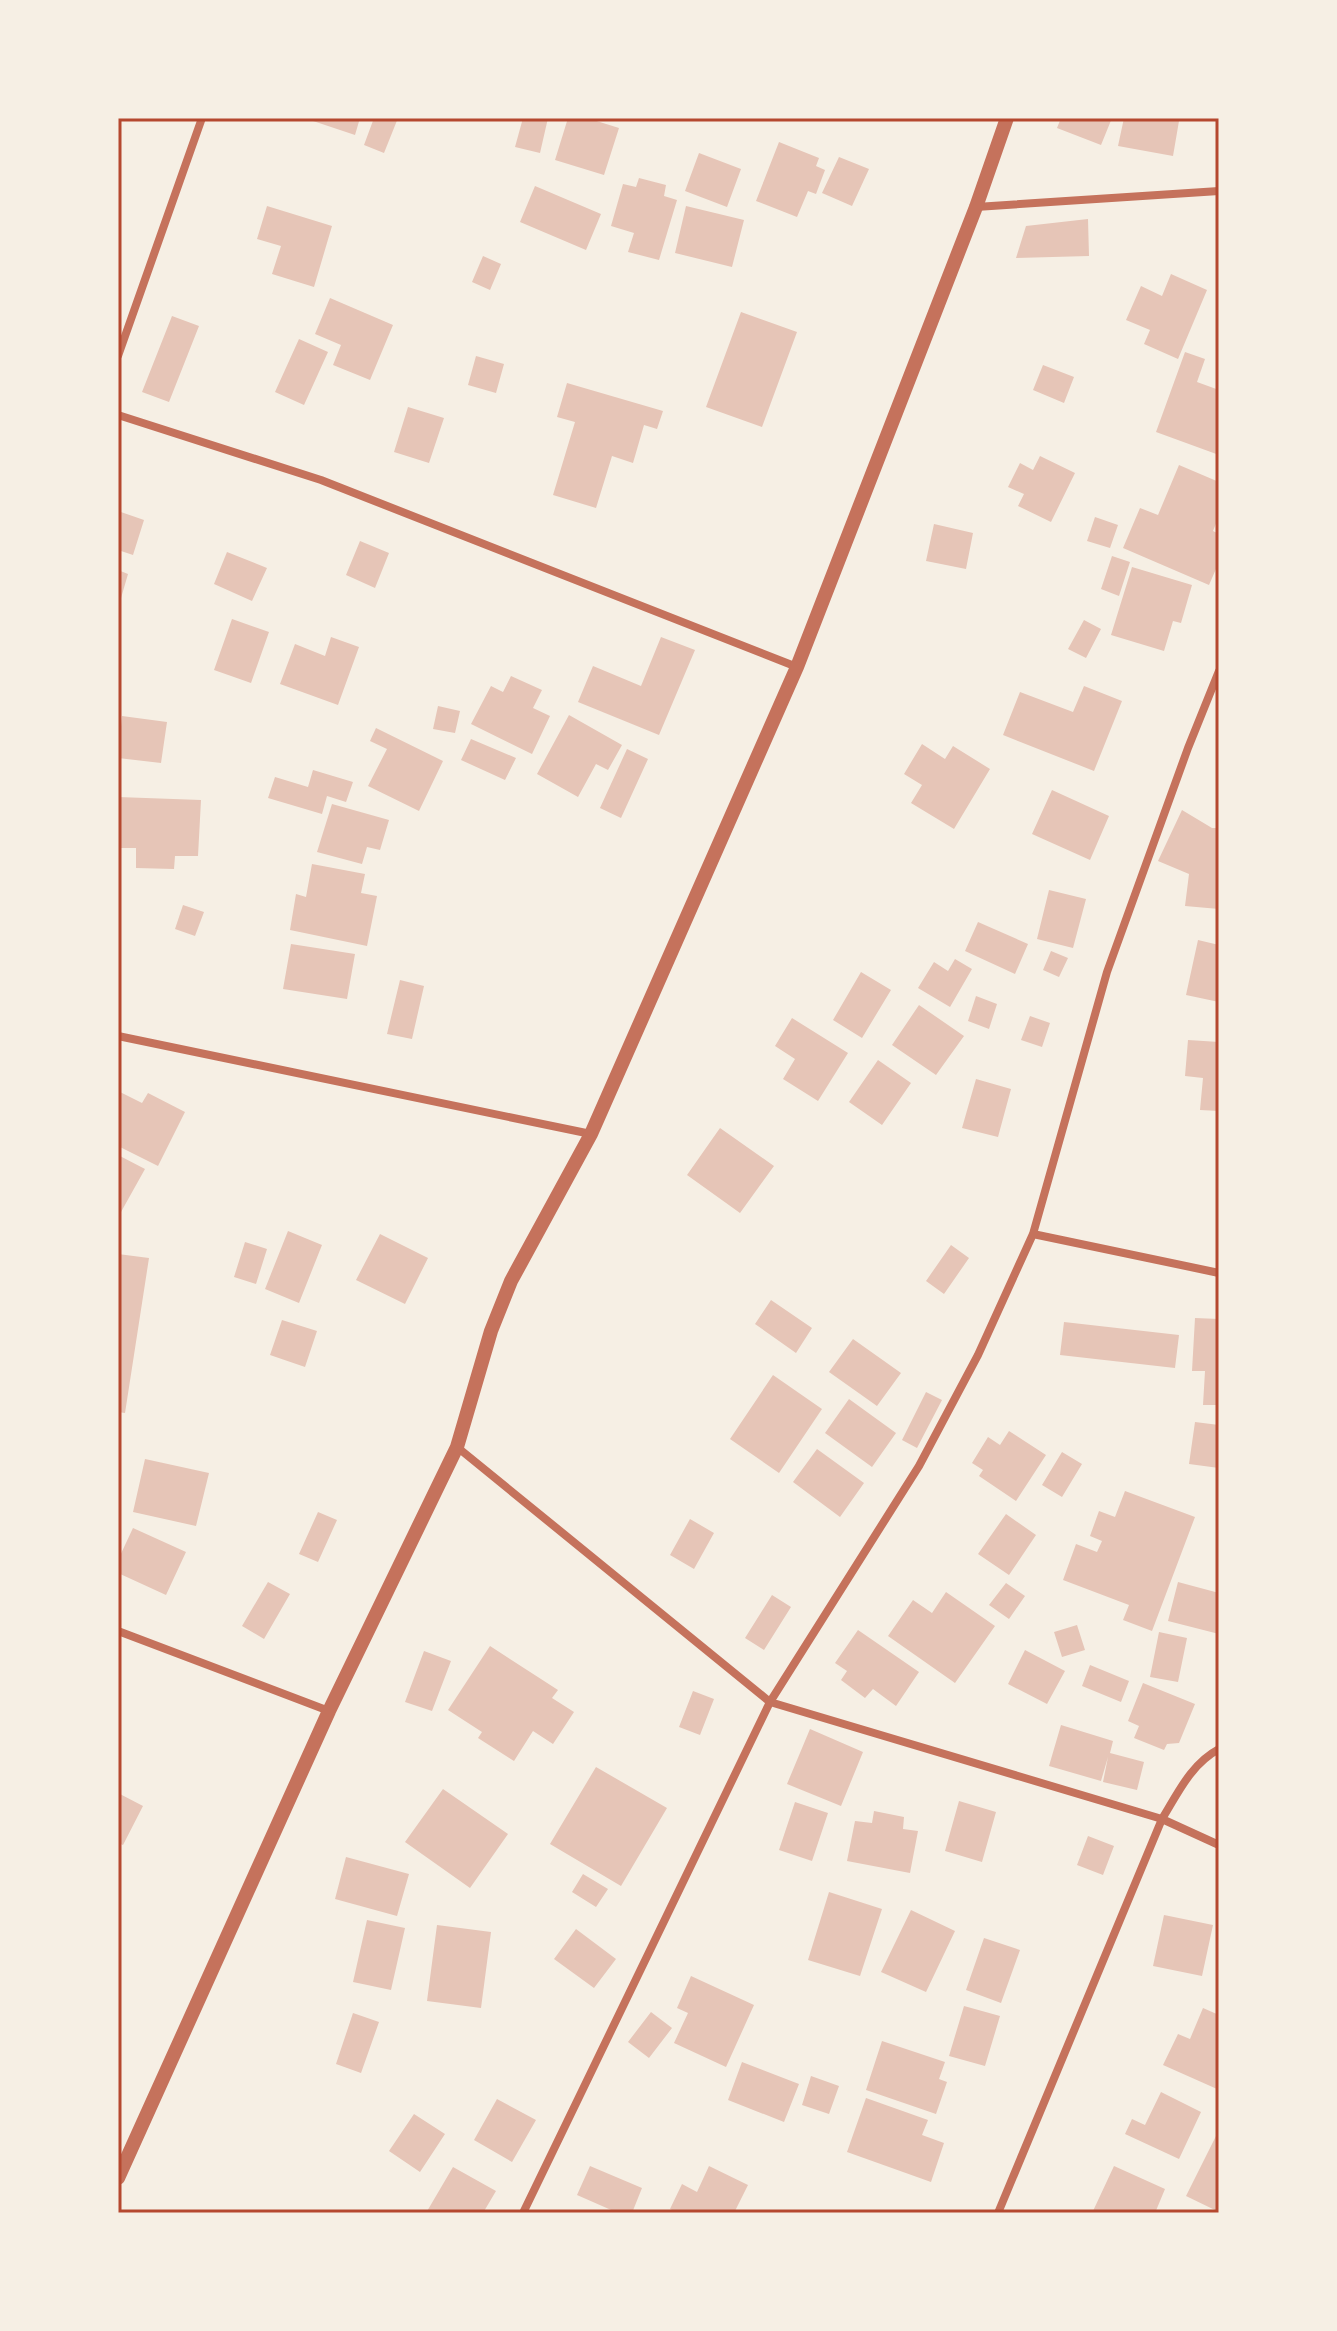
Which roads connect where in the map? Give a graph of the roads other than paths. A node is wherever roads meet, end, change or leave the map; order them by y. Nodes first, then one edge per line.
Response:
1 (202, 118) edge
2 (1007, 118) edge
3 (1219, 191) edge
4 (976, 207) junction
5 (118, 356) edge
6 (118, 415) edge
7 (797, 667) junction
8 (1219, 673) edge
9 (118, 1036) edge
10 (591, 1134) junction
11 (1033, 1234) junction
12 (1219, 1273) edge
13 (457, 1447) junction
14 (118, 1631) edge
15 (770, 1702) junction
16 (329, 1711) junction
17 (1219, 1749) edge
18 (1162, 1819) junction
19 (1219, 1845) edge
20 (118, 2178) edge
21 (1001, 2212) edge
22 (523, 2213) edge

1 - 5 street
2 - 4 street
3 - 4 street
4 - 7 street
6 - 7 street
7 - 10 street
8 - 11 street
9 - 10 street
10 - 13 street
11 - 12 street
11 - 15 street
13 - 15 street
13 - 16 street
14 - 16 street
15 - 18 street
15 - 22 street
16 - 20 street
17 - 18 street
18 - 19 street
18 - 21 street

